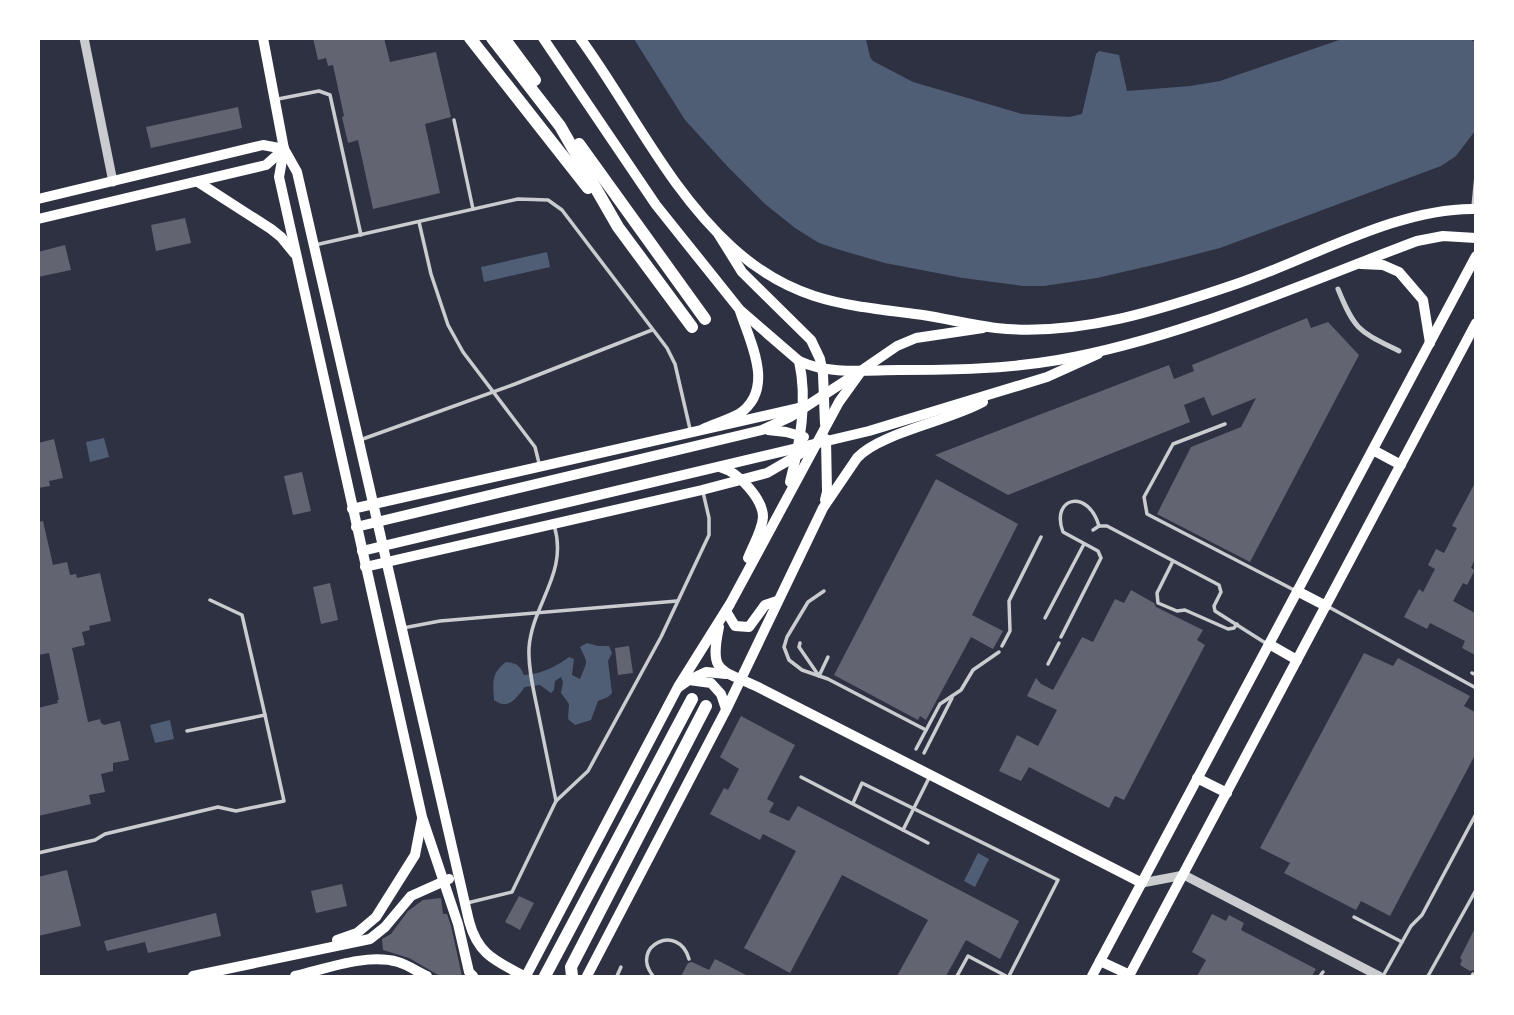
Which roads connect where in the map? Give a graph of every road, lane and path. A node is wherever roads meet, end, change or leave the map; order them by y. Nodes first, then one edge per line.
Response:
1 (84, 38) edge
2 (263, 38) edge
3 (470, 38) edge
4 (492, 38) edge
5 (504, 38) edge
6 (543, 38) edge
7 (580, 38) edge
8 (276, 100) junction
9 (454, 120) dead end
10 (284, 149) junction
11 (1475, 176) edge
12 (113, 182) junction
13 (198, 182) junction
14 (38, 199) edge
15 (474, 209) junction
16 (1474, 209) edge
17 (38, 219) edge
18 (419, 222) junction
19 (618, 227) junction
20 (718, 232) junction
21 (361, 234) junction
22 (1475, 238) edge
23 (313, 246) junction
24 (1475, 256) edge
25 (297, 260) junction
26 (1356, 264) junction
27 (1338, 289) dead end
28 (740, 310) junction
29 (705, 319) dead end
30 (1475, 323) edge
31 (692, 327) dead end
32 (997, 328) junction
33 (652, 330) junction
34 (1430, 343) junction
35 (1121, 344) junction
36 (1399, 351) dead end
37 (799, 361) junction
38 (822, 368) junction
39 (862, 370) junction
40 (492, 392) junction
41 (1000, 392) junction
42 (824, 396) junction
43 (803, 407) junction
44 (1225, 424) dead end
45 (825, 425) junction
46 (703, 429) junction
47 (762, 430) junction
48 (690, 432) junction
49 (801, 436) junction
50 (358, 441) junction
51 (826, 442) junction
52 (814, 445) junction
53 (1373, 450) junction
54 (797, 452) junction
55 (1401, 465) junction
56 (719, 467) junction
57 (540, 468) junction
58 (826, 472) junction
59 (742, 480) junction
60 (702, 490) junction
61 (786, 499) junction
62 (373, 504) junction
63 (823, 508) junction
64 (352, 509) junction
65 (377, 522) junction
66 (554, 524) junction
67 (1099, 526) junction
68 (356, 527) junction
69 (1093, 530) dead end
70 (1041, 537) dead end
71 (1084, 544) junction
72 (383, 546) junction
73 (362, 551) junction
74 (1173, 561) junction
75 (386, 562) junction
76 (365, 566) junction
77 (1297, 591) junction
78 (824, 592) dead end
79 (210, 600) dead end
80 (677, 601) junction
81 (777, 601) junction
82 (1326, 606) junction
83 (728, 608) junction
84 (539, 614) junction
85 (1045, 618) dead end
86 (720, 621) junction
87 (1237, 624) junction
88 (401, 629) junction
89 (1061, 637) dead end
90 (800, 643) dead end
91 (1059, 643) dead end
92 (1269, 645) junction
93 (1002, 646) dead end
94 (999, 652) dead end
95 (828, 657) dead end
96 (1297, 660) junction
97 (1048, 664) dead end
98 (819, 676) junction
99 (740, 678) junction
100 (689, 680) junction
101 (678, 687) junction
102 (1475, 688) edge
103 (953, 696) junction
104 (692, 699) dead end
105 (706, 706) dead end
106 (726, 710) junction
107 (265, 715) junction
108 (926, 730) junction
109 (187, 731) dead end
110 (916, 749) dead end
111 (924, 753) dead end
112 (930, 776) junction
113 (802, 777) dead end
114 (1197, 778) junction
115 (1227, 793) junction
116 (556, 801) junction
117 (853, 803) junction
118 (913, 808) junction
119 (1475, 814) edge
120 (422, 817) junction
121 (903, 830) junction
122 (928, 843) dead end
123 (38, 853) edge
124 (458, 875) junction
125 (1184, 875) junction
126 (444, 881) junction
127 (1142, 883) junction
128 (1475, 890) edge
129 (464, 903) junction
130 (1354, 917) dead end
131 (1402, 942) junction
132 (310, 950) junction
133 (689, 959) dead end
134 (1100, 961) junction
135 (621, 967) dead end
136 (408, 972) edge
137 (325, 973) edge
138 (570, 973) edge
139 (193, 976) edge
140 (295, 976) edge
141 (428, 976) edge
142 (472, 976) edge
143 (525, 976) edge
144 (545, 976) edge
145 (587, 976) edge
146 (617, 976) edge
147 (653, 976) edge
148 (957, 976) edge
149 (1008, 976) edge
150 (1092, 976) edge
151 (1129, 976) edge
152 (1381, 976) edge
153 (1428, 976) edge

1 - 12 street
2 - 8 main road
3 - 19 highway
4 - 19 highway
5 - 29 highway
6 - 28 highway
7 - 20 highway
8 - 10 main road
8 - 21 lane
9 - 15 lane
10 - 12 main road
10 - 13 main road
10 - 23 main road
10 - 25 main road
11 - 16 lane
12 - 14 main road
13 - 17 main road
13 - 25 main road
15 - 18 lane
15 - 33 lane
16 - 32 highway
18 - 21 lane
18 - 40 lane
19 - 31 highway
20 - 32 highway
20 - 38 main road
21 - 23 lane
22 - 26 highway
23 - 50 main road
24 - 34 highway
25 - 64 main road
26 - 34 highway
26 - 35 highway
27 - 36 street
28 - 37 highway
28 - 46 highway
30 - 55 highway
32 - 39 main road
33 - 40 lane
33 - 48 lane
34 - 53 highway
35 - 39 highway
35 - 41 main road
37 - 38 highway
37 - 43 main road
38 - 39 highway
38 - 42 main road
39 - 42 main road
39 - 45 main road
40 - 50 lane
40 - 57 lane
41 - 51 main road
41 - 63 main road
42 - 43 main road
42 - 45 main road
43 - 46 main road
43 - 47 main road
43 - 49 main road
44 - 77 lane
45 - 51 main road
45 - 52 main road
46 - 48 main road
47 - 49 main road
47 - 65 main road
48 - 57 main road
49 - 52 main road
49 - 54 main road
50 - 62 main road
51 - 52 main road
51 - 58 main road
52 - 54 main road
52 - 58 main road
52 - 61 main road
53 - 55 highway
53 - 77 highway
54 - 56 main road
54 - 59 main road
54 - 61 main road
55 - 82 highway
56 - 59 main road
56 - 72 main road
57 - 62 main road
58 - 63 main road
59 - 60 main road
59 - 83 main road
60 - 66 main road
60 - 80 lane
61 - 83 main road
62 - 64 main road
62 - 65 main road
63 - 81 main road
64 - 68 main road
65 - 68 main road
65 - 72 main road
66 - 75 main road
66 - 84 lane
67 - 69 lane
67 - 71 lane
67 - 74 lane
68 - 73 main road
70 - 93 lane
71 - 85 lane
71 - 89 lane
72 - 73 main road
72 - 75 main road
73 - 76 main road
74 - 87 lane
74 - 87 lane
75 - 76 main road
75 - 88 main road
76 - 120 main road
77 - 82 highway
77 - 92 highway
78 - 98 lane
79 - 107 lane
80 - 84 lane
80 - 116 lane
81 - 83 main road
81 - 99 main road
82 - 96 highway
82 - 102 lane
83 - 86 main road
84 - 88 lane
84 - 116 lane
86 - 99 main road
86 - 101 main road
87 - 92 lane
88 - 124 main road
90 - 98 lane
91 - 97 lane
92 - 96 highway
92 - 114 highway
94 - 103 lane
95 - 98 lane
96 - 115 highway
98 - 108 lane
99 - 100 main road
99 - 106 main road
99 - 112 main road
100 - 101 main road
100 - 106 main road
101 - 143 main road
103 - 108 lane
103 - 111 lane
104 - 144 highway
105 - 138 highway
106 - 145 main road
107 - 109 lane
107 - 123 lane
108 - 110 lane
112 - 118 lane
112 - 127 main road
113 - 117 lane
114 - 115 highway
114 - 127 highway
115 - 125 highway
116 - 129 lane
117 - 118 lane
117 - 121 lane
118 - 121 lane
118 - 149 lane
119 - 131 lane
120 - 126 main road
120 - 132 main road
121 - 122 lane
124 - 126 main road
124 - 129 main road
125 - 127 street
125 - 151 highway
125 - 152 street
126 - 132 main road
126 - 142 main road
127 - 134 highway
128 - 153 lane
129 - 143 main road
130 - 131 lane
131 - 152 lane
132 - 139 main road
133 - 147 lane
134 - 150 highway
134 - 151 highway
135 - 146 lane
136 - 137 main road
136 - 141 main road
137 - 140 main road
148 - 149 lane

